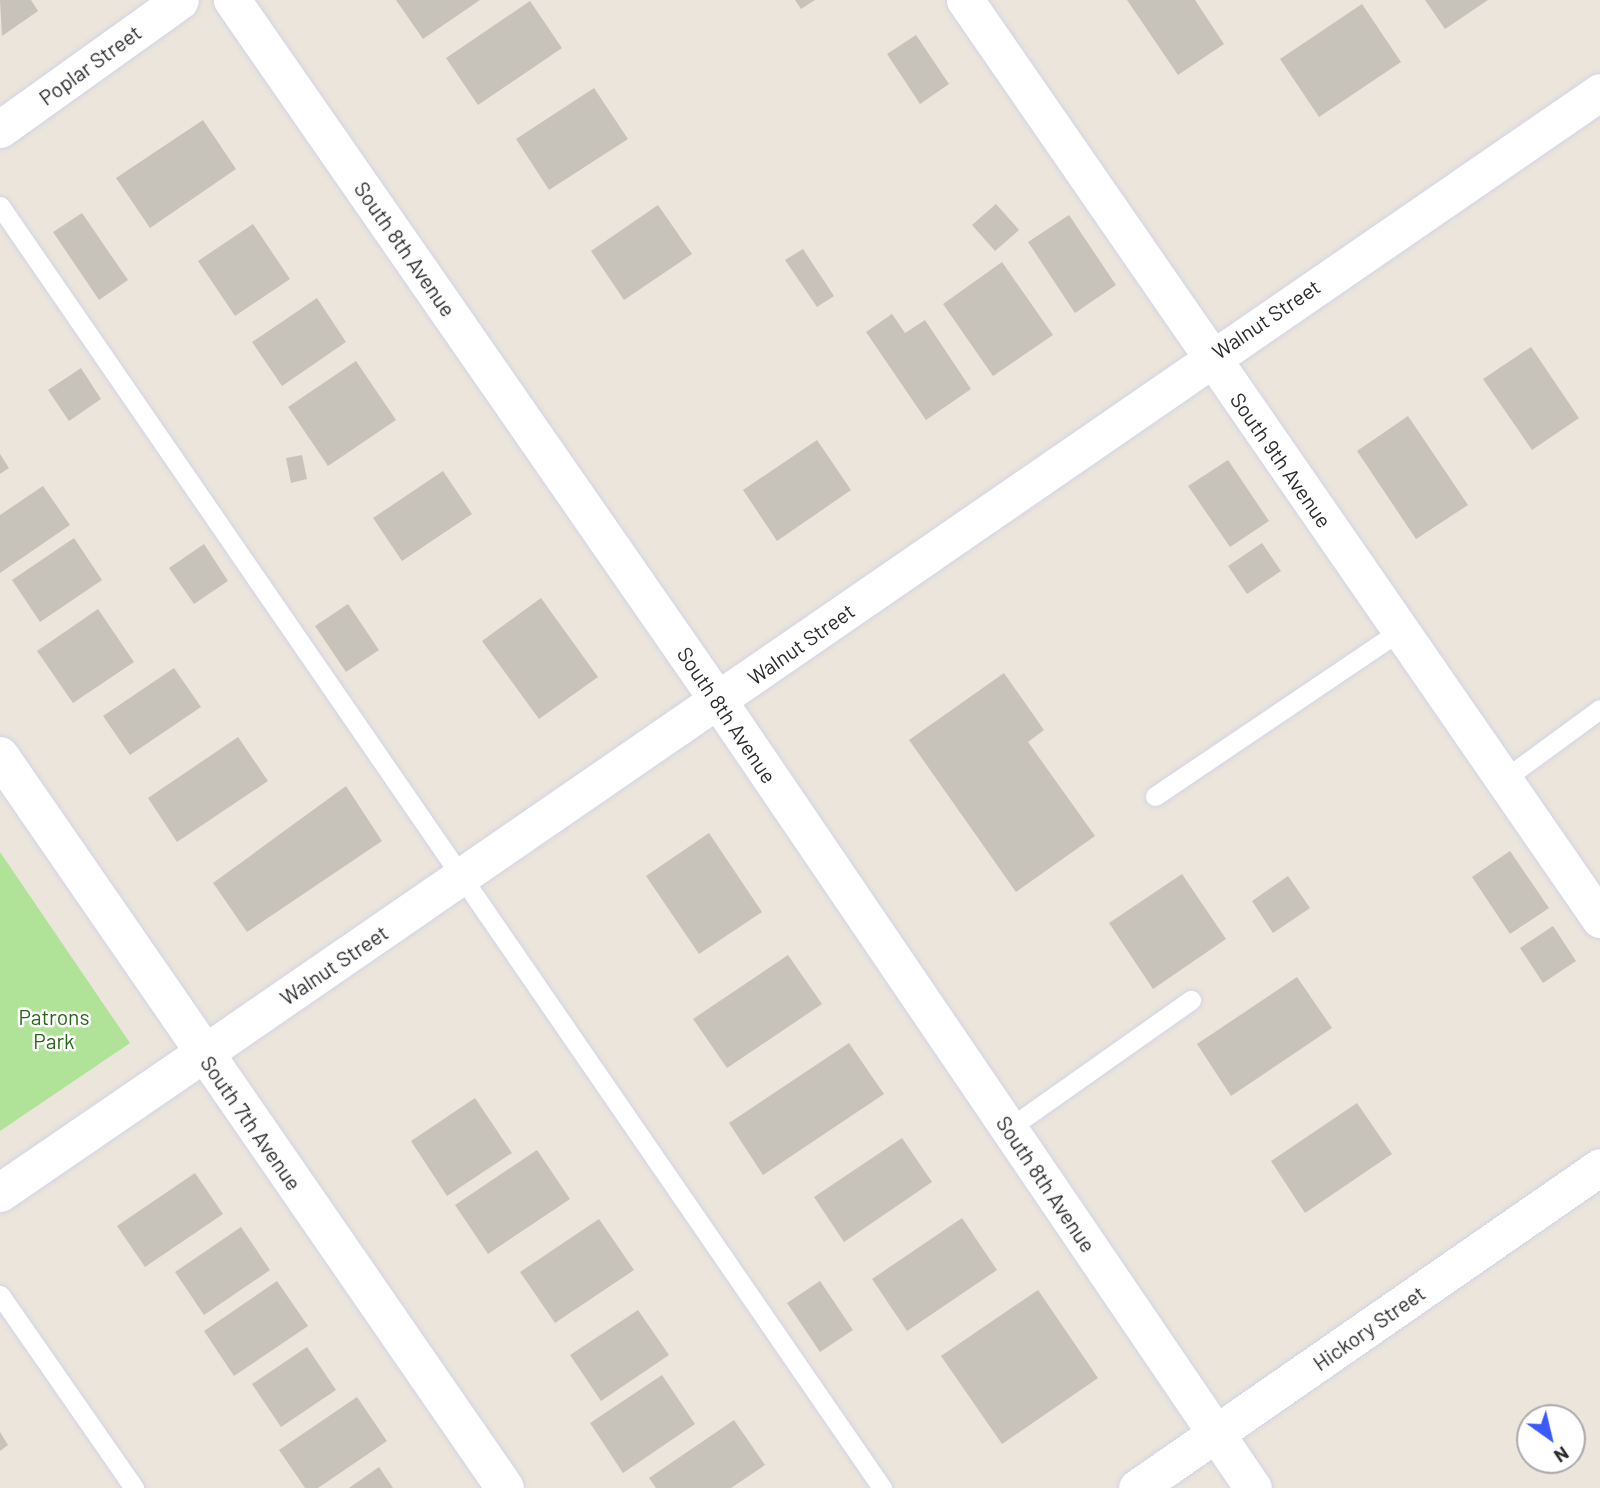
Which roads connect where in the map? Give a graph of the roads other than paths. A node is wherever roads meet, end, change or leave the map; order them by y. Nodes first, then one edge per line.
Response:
1 (180, 0) edge
2 (233, 0) edge
3 (965, 0) edge
4 (1600, 92) edge
5 (0, 129) edge
6 (0, 206) edge
7 (1210, 357) junction
8 (1400, 631) junction
9 (719, 702) junction
10 (1600, 709) edge
11 (0, 756) edge
12 (1503, 780) junction
13 (1155, 796) dead end
14 (462, 877) junction
15 (1600, 919) edge
16 (1191, 1000) dead end
17 (203, 1054) junction
18 (1008, 1129) junction
19 (1600, 1167) edge
20 (0, 1193) edge
21 (0, 1295) edge
22 (1216, 1435) junction
23 (134, 1488) edge
24 (505, 1488) edge
25 (882, 1488) edge
26 (1137, 1488) edge
27 (1253, 1488) edge

1 - 5 street, Poplar Street
2 - 9 street, South 8th Avenue
3 - 7 street, South 9th Avenue
4 - 7 street, Walnut Street
6 - 14 lane
7 - 8 street, South 9th Avenue
7 - 9 street, Walnut Street
8 - 12 street, South 9th Avenue
8 - 13 lane
9 - 14 street, Walnut Street
9 - 18 street, South 8th Avenue
10 - 12 lane
11 - 17 main road, South 7th Avenue
12 - 15 street, South 9th Avenue
14 - 17 street, Walnut Street
14 - 25 lane
16 - 18 lane
17 - 20 main road, Walnut Street
17 - 24 main road, South 7th Avenue
18 - 22 street, South 8th Avenue
19 - 22 street, Hickory Street
21 - 23 lane
22 - 26 street, Hickory Street
22 - 27 street, South 8th Avenue

